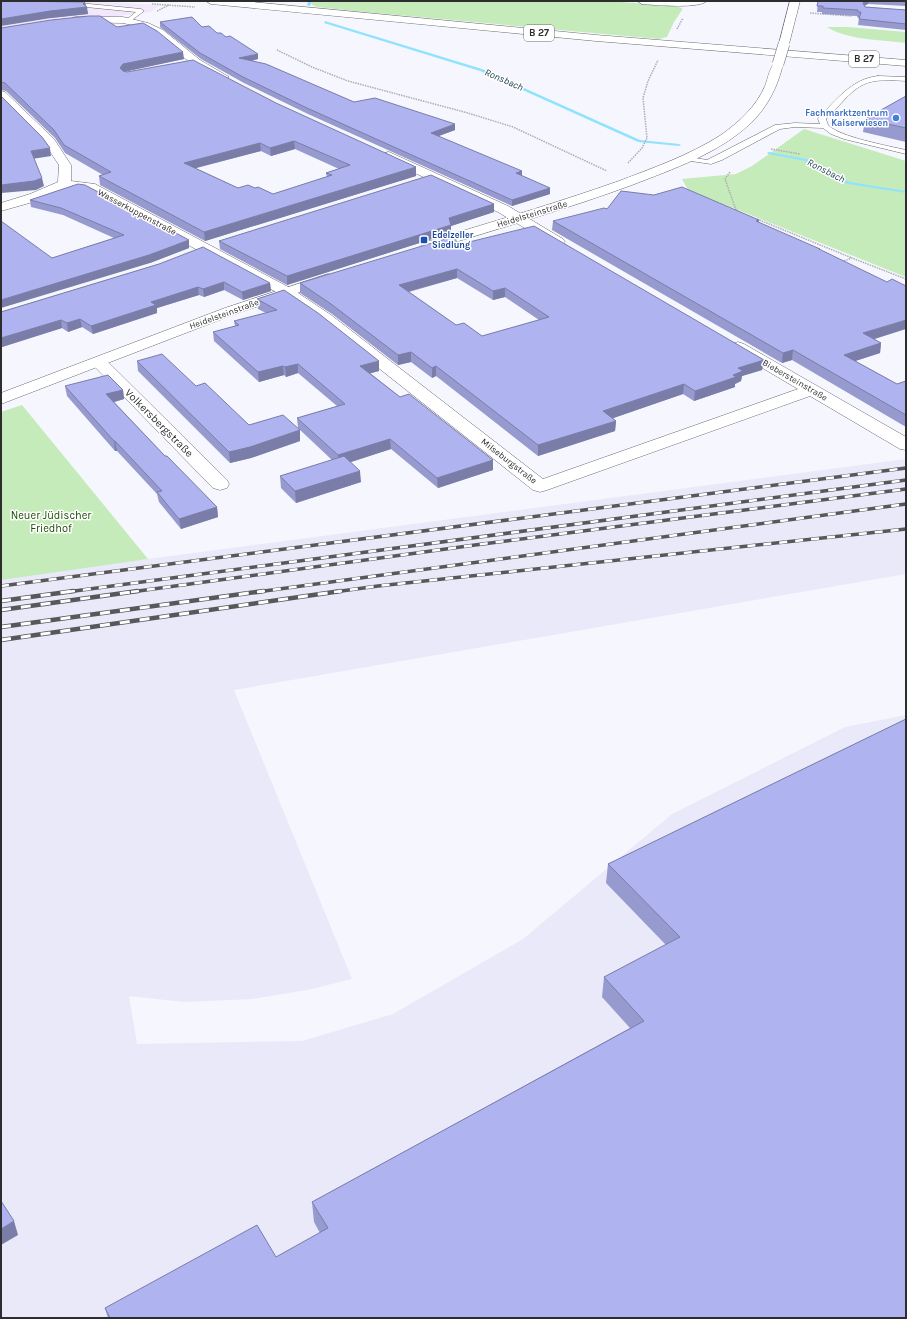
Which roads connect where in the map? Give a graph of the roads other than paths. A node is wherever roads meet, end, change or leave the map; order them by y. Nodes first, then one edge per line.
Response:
1 (211, 1) edge
2 (642, 1) edge
3 (702, 1) edge
4 (795, 1) edge
5 (60, 4) edge
6 (66, 21) edge
7 (128, 21) junction
8 (196, 62) junction
9 (906, 62) edge
10 (181, 65) edge
11 (906, 79) edge
12 (233, 82) edge
13 (1, 94) edge
14 (825, 126) junction
15 (375, 150) edge
16 (906, 152) edge
17 (684, 158) junction
18 (432, 176) junction
19 (410, 183) edge
20 (64, 184) junction
21 (1, 207) edge
22 (518, 219) junction
23 (225, 242) edge
24 (205, 248) junction
25 (572, 250) edge
26 (412, 251) edge
27 (184, 256) edge
28 (344, 273) edge
29 (287, 292) junction
30 (723, 338) edge
31 (99, 362) junction
32 (812, 390) junction
33 (1, 399) edge
34 (906, 445) edge
35 (220, 484) dead end

1 - 9 main road, B 27
2 - 3 main road
4 - 17 main road, Heidelsteinstraße, bridge
5 - 7 lane
6 - 7 main road
7 - 8 main road
8 - 10 main road
8 - 12 main road
11 - 14 lane
13 - 20 main road
14 - 16 lane
14 - 17 lane
15 - 18 main road
17 - 22 main road, Heidelsteinstraße
18 - 19 main road
18 - 22 main road
20 - 21 main road
20 - 24 main road, Wasserkuppenstraße
22 - 25 main road
22 - 26 main road, Heidelsteinstraße
23 - 24 main road
24 - 27 main road
24 - 29 main road, Wasserkuppenstraße
28 - 29 main road, Heidelsteinstraße
29 - 31 main road, Heidelsteinstraße
29 - 32 main road, Milseburgstraße
30 - 32 main road, Biebersteinstraße
31 - 33 main road, Heidelsteinstraße
31 - 35 main road, Volkersbergstraße
32 - 34 main road, Biebersteinstraße

